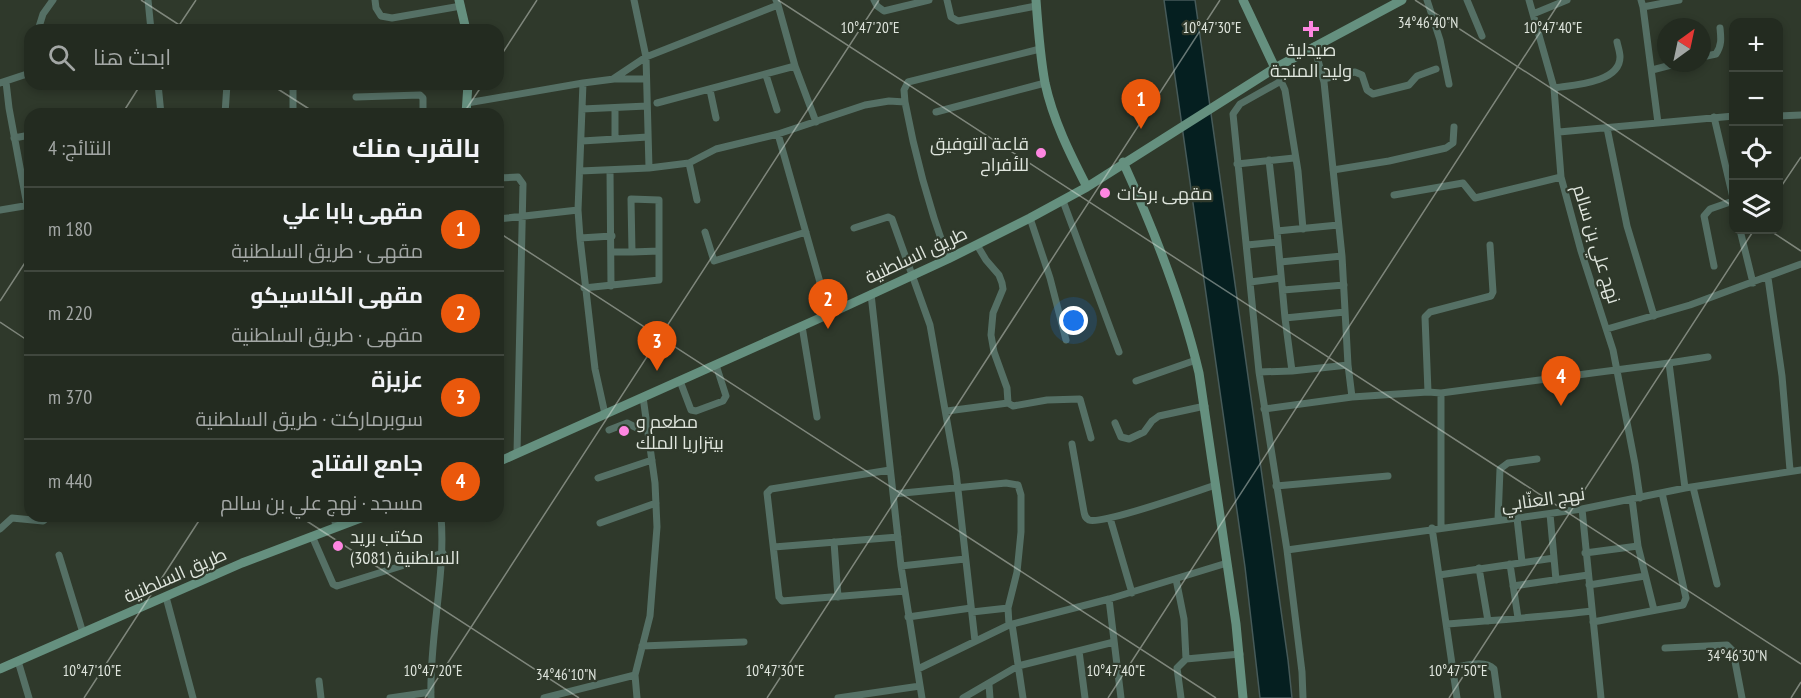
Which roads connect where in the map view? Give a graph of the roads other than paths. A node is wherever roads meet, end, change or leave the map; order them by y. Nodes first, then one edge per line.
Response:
1 (52, 0) edge
2 (148, 0) edge
3 (375, 0) edge
4 (634, 0) edge
5 (874, 0) edge
6 (929, 0) edge
7 (946, 0) edge
8 (1243, 0) edge
9 (1402, 0) edge
10 (1427, 0) edge
11 (1467, 0) edge
12 (1529, 0) edge
13 (1567, 0) edge
14 (1679, 0) edge
15 (460, 3) edge
16 (777, 3) edge
17 (1036, 3) edge
18 (1390, 3) edge
19 (1642, 4) edge
20 (1533, 14) junction
21 (40, 24) edge
22 (150, 24) edge
23 (465, 24) edge
24 (1720, 28) dead end
25 (1482, 36) dead end
26 (1617, 42) dead end
27 (1314, 46) junction
28 (1040, 49) junction
29 (1711, 55) edge
30 (646, 57) junction
31 (795, 66) junction
32 (1275, 68) junction
33 (1436, 69) dead end
34 (1657, 69) edge
35 (1652, 70) junction
36 (24, 75) edge
37 (766, 75) junction
38 (646, 79) junction
39 (1323, 79) junction
40 (611, 80) junction
41 (1281, 81) junction
42 (3, 82) edge
43 (1045, 82) junction
44 (583, 84) junction
45 (1449, 84) dead end
46 (1554, 88) junction
47 (159, 90) edge
48 (227, 90) edge
49 (293, 90) edge
50 (468, 90) edge
51 (710, 90) junction
52 (356, 97) dead end
53 (657, 102) dead end
54 (905, 102) junction
55 (467, 103) junction
56 (647, 106) junction
57 (160, 108) edge
58 (225, 108) edge
59 (293, 108) edge
60 (423, 108) edge
61 (467, 108) edge
62 (615, 108) junction
63 (582, 109) junction
64 (777, 110) dead end
65 (936, 112) dead end
66 (1801, 115) edge
67 (1729, 116) edge
68 (1783, 116) edge
69 (716, 117) dead end
70 (1713, 117) junction
71 (816, 122) junction
72 (1658, 123) junction
73 (1454, 127) dead end
74 (1607, 128) junction
75 (1559, 132) junction
76 (778, 134) junction
77 (24, 136) edge
78 (648, 137) junction
79 (14, 138) junction
80 (615, 139) junction
81 (582, 141) junction
82 (1294, 158) junction
83 (1269, 160) junction
84 (1123, 162) junction
85 (689, 163) junction
86 (1237, 164) junction
87 (649, 168) junction
88 (610, 170) junction
89 (1333, 170) junction
90 (580, 171) junction
91 (1562, 177) junction
92 (504, 178) edge
93 (1729, 185) edge
94 (24, 186) edge
95 (1087, 187) junction
96 (1394, 195) dead end
97 (697, 200) dead end
98 (1063, 201) junction
99 (1729, 203) edge
100 (24, 206) edge
101 (0, 210) edge
102 (578, 210) junction
103 (521, 217) junction
104 (504, 218) edge
105 (1030, 218) junction
106 (1338, 225) junction
107 (854, 228) dead end
108 (1304, 229) junction
109 (1277, 231) junction
110 (705, 232) dead end
111 (806, 232) junction
112 (1741, 234) edge
113 (612, 236) junction
114 (580, 238) junction
115 (1278, 242) junction
116 (977, 244) junction
117 (1247, 245) junction
118 (1490, 245) dead end
119 (659, 251) junction
120 (612, 252) junction
121 (632, 252) junction
122 (1342, 256) junction
123 (948, 259) junction
124 (1280, 262) junction
125 (1801, 264) edge
126 (1714, 266) dead end
127 (912, 275) junction
128 (1281, 278) junction
129 (1768, 278) junction
130 (1250, 282) junction
131 (1753, 283) junction
132 (1344, 285) junction
133 (611, 286) junction
134 (584, 288) junction
135 (1282, 290) junction
136 (871, 294) junction
137 (1345, 312) junction
138 (829, 314) junction
139 (1653, 316) junction
140 (1285, 318) junction
141 (802, 326) junction
142 (1607, 329) junction
143 (1066, 339) dead end
144 (1119, 352) dead end
145 (1708, 357) dead end
146 (1196, 360) junction
147 (1669, 363) junction
148 (716, 365) junction
149 (1348, 365) junction
150 (1618, 370) junction
151 (1292, 371) junction
152 (1259, 372) junction
153 (680, 381) junction
154 (1136, 381) dead end
155 (1428, 392) junction
156 (1441, 393) junction
157 (643, 397) junction
158 (1352, 397) junction
159 (1008, 403) junction
160 (1205, 406) junction
161 (1264, 409) junction
162 (947, 411) junction
163 (605, 414) junction
164 (817, 417) dead end
165 (1115, 423) dead end
166 (648, 427) junction
167 (609, 430) dead end
168 (1090, 438) dead end
169 (1072, 444) dead end
170 (517, 453) junction
171 (504, 459) edge
172 (1537, 459) dead end
173 (652, 460) junction
174 (890, 470) junction
175 (1790, 470) junction
176 (1801, 470) edge
177 (1388, 476) dead end
178 (598, 478) dead end
179 (1216, 485) junction
180 (1276, 486) junction
181 (958, 487) junction
182 (1689, 487) junction
183 (1662, 493) junction
184 (893, 494) junction
185 (1636, 498) junction
186 (656, 504) junction
187 (1582, 509) junction
188 (1550, 514) junction
189 (1110, 518) junction
190 (1517, 518) junction
191 (24, 520) edge
192 (1498, 520) junction
193 (335, 522) edge
194 (350, 522) edge
195 (441, 522) edge
196 (600, 523) dead end
197 (336, 527) junction
198 (1441, 527) junction
199 (1432, 528) junction
200 (0, 529) edge
201 (312, 537) junction
202 (898, 537) junction
203 (834, 542) junction
204 (1638, 546) junction
205 (774, 547) junction
206 (1287, 550) junction
207 (443, 553) junction
208 (1585, 553) junction
209 (59, 555) dead end
210 (1554, 558) junction
211 (965, 559) junction
212 (1227, 562) junction
213 (1522, 562) junction
214 (1510, 564) junction
215 (901, 566) junction
216 (1479, 568) junction
217 (1439, 575) junction
218 (1588, 575) junction
219 (1645, 576) junction
220 (1176, 579) junction
221 (1556, 580) junction
222 (1589, 585) junction
223 (1717, 585) dead end
224 (1513, 586) junction
225 (905, 591) junction
226 (1132, 593) junction
227 (166, 597) junction
228 (838, 597) junction
229 (1109, 599) junction
230 (1008, 608) junction
231 (971, 610) junction
232 (1654, 610) junction
233 (1592, 611) junction
234 (908, 617) junction
235 (1518, 618) junction
236 (1488, 621) junction
237 (1593, 622) junction
238 (1010, 624) junction
239 (1447, 624) junction
240 (83, 633) junction
241 (975, 641) junction
242 (744, 642) dead end
243 (1114, 642) junction
244 (642, 646) junction
245 (1665, 648) dead end
246 (1079, 651) junction
247 (1240, 654) junction
248 (1186, 659) junction
249 (18, 661) junction
250 (1018, 666) junction
251 (1453, 668) junction
252 (0, 669) edge
253 (918, 669) junction
254 (635, 675) junction
255 (319, 681) dead end
256 (988, 685) junction
257 (920, 686) junction
258 (431, 695) edge
259 (29, 698) edge
260 (193, 698) edge
261 (321, 698) edge
262 (390, 698) edge
263 (544, 698) edge
264 (637, 698) edge
265 (838, 698) edge
266 (922, 698) edge
267 (963, 698) edge
268 (990, 698) edge
269 (1023, 698) edge
270 (1083, 698) edge
271 (1121, 698) edge
272 (1181, 698) edge
273 (1243, 698) edge
274 (1303, 698) edge
275 (1457, 698) edge
276 (1498, 698) edge
277 (1601, 698) edge
278 (1742, 698) edge

1 - 21 street
2 - 22 street
3 - 15 street
4 - 30 street
5 - 6 street
7 - 17 street
8 - 32 main road
9 - 18 main road
10 - 45 street
11 - 25 street
12 - 20 street, نهج علي بن سالم
13 - 20 street
14 - 19 street
15 - 23 main road
16 - 30 street
16 - 31 street
17 - 28 main road
18 - 27 main road
19 - 35 street
20 - 46 street, نهج علي بن سالم
24 - 29 street
26 - 46 street
27 - 32 main road
27 - 39 street
28 - 43 main road
28 - 54 street
30 - 38 street
30 - 40 street
31 - 37 street
31 - 71 street
32 - 41 street
32 - 84 main road, طريق السلطنية
33 - 39 street
34 - 35 street
35 - 72 street
36 - 42 street
37 - 51 street
37 - 64 street
38 - 40 street
38 - 56 street
39 - 89 street
40 - 44 street
41 - 82 street
41 - 86 street
42 - 79 street
43 - 65 street
43 - 95 main road
44 - 55 street
44 - 63 street
46 - 75 street, نهج علي بن سالم
47 - 57 street
48 - 58 street
49 - 59 street
50 - 55 main road
51 - 53 street
51 - 69 street
52 - 60 street
54 - 71 street
54 - 123 street
55 - 61 main road
56 - 62 street
56 - 78 street
62 - 63 street
62 - 80 street
63 - 81 street
66 - 68 street
67 - 70 street
70 - 72 street
70 - 93 street
71 - 76 street
72 - 74 street
73 - 89 street
74 - 75 street
74 - 139 street
75 - 91 street, نهج علي بن سالم
76 - 85 street
76 - 111 street
77 - 79 street
78 - 80 street
78 - 87 street
79 - 94 street
80 - 81 street
81 - 90 street
82 - 83 street
82 - 108 street
83 - 86 street
83 - 109 street
84 - 95 main road, طريق السلطنية
84 - 146 main road
85 - 87 street
85 - 97 street
86 - 117 street
87 - 88 street
88 - 90 street
88 - 113 street
89 - 106 street
90 - 102 street
91 - 96 street
91 - 142 street, نهج علي بن سالم
92 - 103 street
95 - 98 main road, طريق السلطنية
98 - 105 main road, طريق السلطنية
98 - 144 street
99 - 126 street
100 - 101 street
102 - 103 street
102 - 114 street
103 - 104 street
103 - 170 street
105 - 116 main road, طريق السلطنية
105 - 143 street
106 - 108 street
106 - 122 street
107 - 127 street
108 - 109 street
109 - 115 street
110 - 111 street
111 - 138 street
112 - 131 street
113 - 114 street
113 - 120 street
114 - 134 street
115 - 117 street
115 - 124 street
116 - 123 main road, طريق السلطنية
116 - 159 street
117 - 130 street
118 - 155 street
119 - 121 street
119 - 121 street
119 - 133 street
120 - 121 street
120 - 133 street
122 - 124 street
122 - 132 street
123 - 127 main road, طريق السلطنية
124 - 128 street
125 - 129 street
127 - 136 main road, طريق السلطنية
127 - 162 street
128 - 130 street
128 - 135 street
129 - 131 street
129 - 175 street
130 - 152 street
131 - 139 street
132 - 135 street
132 - 137 street
133 - 134 street
134 - 163 street
135 - 140 street
136 - 138 main road, طريق السلطنية
136 - 174 street
137 - 140 street
137 - 149 street
138 - 141 main road, طريق السلطنية
139 - 142 street
140 - 151 street
141 - 148 main road, طريق السلطنية
141 - 164 street
142 - 150 street, نهج علي بن سالم
145 - 147 street
146 - 154 street
146 - 160 main road
147 - 150 street
147 - 182 street
148 - 153 main road, طريق السلطنية
148 - 153 street
149 - 151 street
149 - 158 street
150 - 156 street
150 - 185 street, نهج علي بن سالم
151 - 152 street
152 - 161 street
153 - 157 main road, طريق السلطنية
155 - 156 street
155 - 158 street
156 - 198 street
157 - 163 main road, طريق السلطنية
157 - 166 street
158 - 161 street
159 - 162 street
159 - 168 street
160 - 165 street
160 - 179 main road
161 - 180 street
162 - 181 street
163 - 170 main road, طريق السلطنية
166 - 167 street
166 - 173 street
169 - 189 street
170 - 171 main road, طريق السلطنية
172 - 192 street
173 - 178 street
173 - 186 street
174 - 184 street
174 - 205 street
175 - 176 street, نهج العنّابي
175 - 182 street, نهج العنّابي
177 - 180 street
179 - 189 street
179 - 212 main road
180 - 206 street
181 - 184 street
181 - 211 street
181 - 230 street
182 - 183 street, نهج العنّابي
182 - 223 street
183 - 185 street, نهج العنّابي
183 - 232 street
184 - 202 street
185 - 187 street, نهج العنّابي
185 - 204 street, نهج علي بن سالم
186 - 196 street
186 - 244 street
187 - 188 street, نهج العنّابي
187 - 208 street
188 - 190 street, نهج العنّابي
188 - 210 street
189 - 226 street
190 - 192 street, نهج العنّابي
190 - 213 street
191 - 200 street
192 - 198 street, نهج العنّابي
193 - 197 street
194 - 197 main road, طريق السلطنية
195 - 207 street
197 - 201 main road, طريق السلطنية
198 - 199 street, نهج العنّابي
199 - 206 street, نهج العنّابي
199 - 217 street
201 - 207 street
201 - 227 main road, طريق السلطنية
202 - 203 street
202 - 215 street
203 - 205 street
203 - 228 street
204 - 208 street
204 - 219 street, نهج علي بن سالم
205 - 228 street
206 - 274 street
207 - 258 street
208 - 218 street
209 - 240 street
210 - 213 street
210 - 221 street
211 - 215 street
211 - 231 street
212 - 220 street
212 - 247 main road
213 - 214 street
214 - 216 street
214 - 224 street
215 - 225 street
216 - 217 street
216 - 236 street
217 - 239 street
218 - 221 street
218 - 222 street
219 - 222 street
219 - 232 street, نهج علي بن سالم
220 - 226 street
220 - 248 street
221 - 224 street
222 - 233 street
224 - 235 street
225 - 228 street
225 - 234 street
226 - 229 street
227 - 240 main road, طريق السلطنية
227 - 260 street
229 - 238 street
229 - 243 street
230 - 231 street
230 - 238 street
231 - 234 street
231 - 241 street
232 - 237 street
233 - 235 street
233 - 237 street
234 - 253 street
235 - 236 street
236 - 239 street
237 - 277 street
238 - 241 street
238 - 250 street
239 - 251 street
240 - 249 main road, طريق السلطنية
241 - 253 street
242 - 244 street
243 - 246 street
243 - 271 street
244 - 254 street
245 - 278 street
246 - 250 street
246 - 270 street
247 - 248 street
247 - 273 main road
248 - 272 street
249 - 252 main road, طريق السلطنية
249 - 259 street
250 - 256 street
250 - 269 street
251 - 275 street
251 - 276 street
253 - 257 street
254 - 263 street
254 - 264 street
255 - 261 street
256 - 267 street
256 - 268 street
257 - 265 street
257 - 266 street
258 - 262 street

